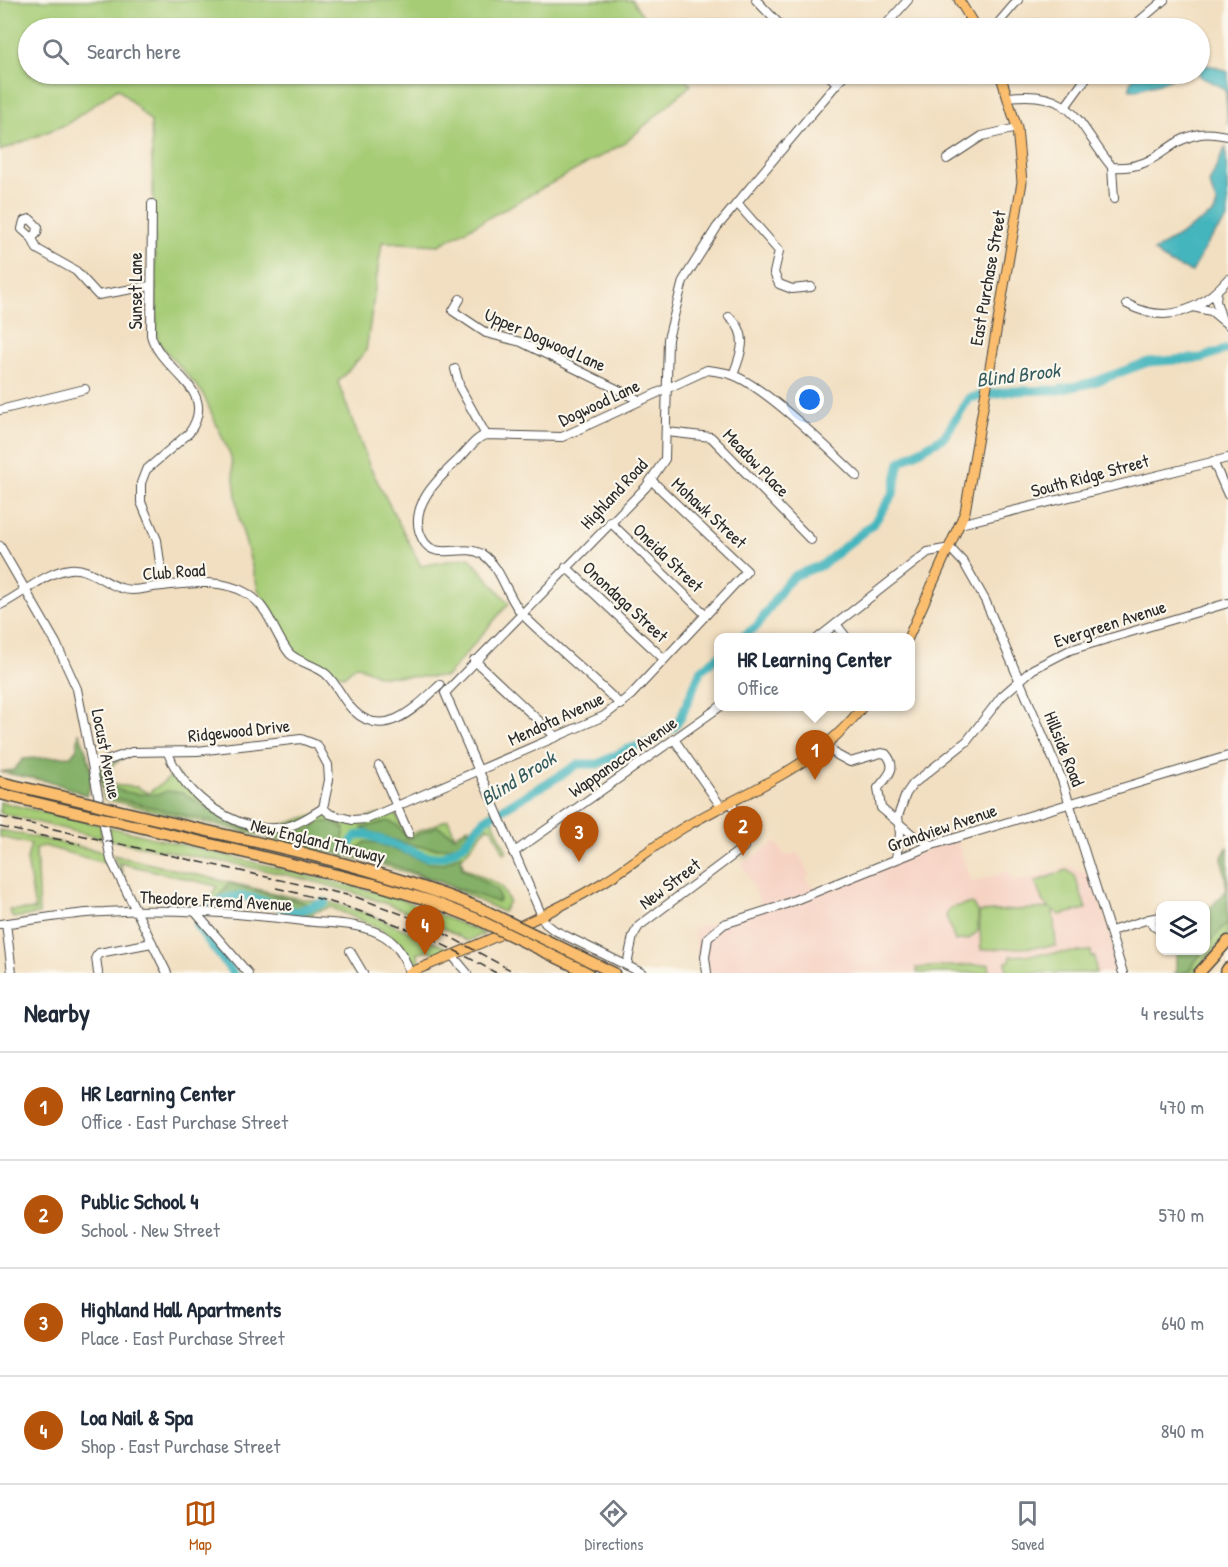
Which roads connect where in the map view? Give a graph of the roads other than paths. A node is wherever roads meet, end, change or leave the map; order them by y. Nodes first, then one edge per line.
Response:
1 (756, 0) edge
2 (908, 0) edge
3 (959, 0) edge
4 (1018, 0) edge
5 (1164, 0) edge
6 (773, 18) edge
7 (892, 18) edge
8 (970, 18) edge
9 (1003, 18) edge
10 (1143, 18) edge
11 (836, 84) edge
12 (1004, 84) edge
13 (1082, 84) edge
14 (1009, 97) junction
15 (1065, 107) junction
16 (1017, 128) junction
17 (1228, 136) edge
18 (947, 159) dead end
19 (1112, 167) junction
20 (1114, 199) dead end
21 (152, 204) dead end
22 (737, 204) junction
23 (32, 238) dead end
24 (1228, 279) edge
25 (150, 286) junction
26 (811, 287) dead end
27 (1217, 291) junction
28 (460, 299) dead end
29 (1127, 304) dead end
30 (1193, 308) junction
31 (1221, 316) junction
32 (729, 317) dead end
33 (1228, 325) edge
34 (455, 369) dead end
35 (733, 375) junction
36 (85, 389) dead end
37 (667, 390) junction
38 (639, 400) junction
39 (0, 410) edge
40 (667, 432) junction
41 (486, 435) junction
42 (1228, 458) edge
43 (1214, 461) junction
44 (857, 476) dead end
45 (651, 480) junction
46 (1228, 495) edge
47 (610, 522) junction
48 (960, 525) junction
49 (811, 540) dead end
50 (0, 546) edge
51 (950, 548) junction
52 (566, 567) junction
53 (746, 568) joint
54 (163, 586) junction
55 (26, 590) junction
56 (1228, 603) edge
57 (0, 605) edge
58 (521, 613) junction
59 (706, 615) junction
60 (836, 624) junction
61 (824, 633) edge
62 (843, 633) edge
63 (910, 633) edge
64 (664, 659) junction
65 (474, 660) junction
66 (1020, 680) junction
67 (440, 685) dead end
68 (621, 705) junction
69 (714, 711) edge
70 (858, 711) edge
71 (556, 737) junction
72 (674, 739) junction
73 (826, 745) junction
74 (168, 753) junction
75 (1228, 756) edge
76 (94, 765) junction
77 (379, 765) dead end
78 (477, 772) junction
79 (0, 782) edge
80 (0, 794) edge
81 (1070, 802) junction
82 (727, 806) junction
83 (398, 807) junction
84 (323, 808) junction
85 (899, 824) junction
86 (409, 834) dead end
87 (932, 845) junction
88 (513, 853) junction
89 (896, 858) junction
90 (135, 911) junction
91 (196, 913) junction
92 (480, 914) junction
93 (542, 917) junction
94 (1156, 918) edge
95 (1149, 919) junction
96 (3, 923) edge
97 (1156, 928) edge
98 (1111, 931) junction
99 (1228, 941) edge
100 (152, 943) junction
101 (350, 951) dead end
102 (452, 955) junction
103 (627, 965) junction
104 (580, 966) edge
105 (1228, 968) edge
106 (12, 973) edge
107 (98, 973) edge
108 (167, 973) edge
109 (248, 973) edge
110 (363, 973) edge
111 (409, 973) edge
112 (467, 973) edge
113 (588, 973) edge
114 (614, 973) edge
115 (642, 973) edge
116 (707, 973) edge
117 (1123, 973) edge
118 (1199, 973) edge
119 (1225, 973) edge

1 - 6 street
2 - 7 street
3 - 8 main road
4 - 9 street
5 - 10 street
11 - 22 street, Highland Road
12 - 14 main road, East Purchase Street
13 - 15 street
14 - 15 street
14 - 16 main road, East Purchase Street
15 - 19 street
16 - 18 street
16 - 48 main road, East Purchase Street
17 - 19 street
19 - 20 street
21 - 25 street, Sunset Lane
22 - 26 street
22 - 37 street, Highland Road
23 - 25 street
24 - 27 street
25 - 54 street, Sunset Lane
27 - 30 street
27 - 31 street
28 - 38 street, Upper Dogwood Lane
29 - 30 street
30 - 31 street
31 - 33 street
32 - 35 street
34 - 41 street
35 - 37 street, Dogwood Lane
35 - 44 street
36 - 39 street
37 - 38 street, Dogwood Lane
37 - 40 street, Highland Road
38 - 41 street, Dogwood Lane
40 - 45 street, Highland Road
40 - 49 street, Meadow Place
41 - 58 street
42 - 43 street, South Ridge Street
43 - 46 street
43 - 48 street, South Ridge Street
45 - 47 street, Highland Road
45 - 53 street, Mohawk Street
47 - 52 street, Highland Road
47 - 59 street, Oneida Street
48 - 51 main road, East Purchase Street
50 - 55 street, Locust Avenue
51 - 60 street
51 - 63 main road
51 - 66 street, Hillside Road
52 - 58 street, Highland Road
52 - 64 street, Onondaga Street
53 - 59 street, Mendota Avenue
54 - 55 street, Club Road
54 - 67 street, Club Road
55 - 57 street, Club Road
55 - 76 street, Locust Avenue
56 - 66 street, Evergreen Avenue
58 - 65 street, Highland Road
58 - 68 street
59 - 64 street, Mendota Avenue
60 - 61 street
60 - 62 street
64 - 68 street, Mendota Avenue
65 - 71 street
65 - 78 street, Highland Road
66 - 81 street, Hillside Road
66 - 85 street, Evergreen Avenue
68 - 71 street, Mendota Avenue
69 - 72 street, Wappanocca Avenue
70 - 73 main road
71 - 78 street, Mendota Avenue
72 - 82 street
72 - 88 street, Wappanocca Avenue
73 - 82 main road
73 - 85 street
74 - 76 street, Ridgewood Drive
74 - 84 street, Ridgewood Drive
74 - 84 street, Ridgewood Drive
75 - 81 street, Grandview Avenue
76 - 90 street, Locust Avenue
77 - 83 street
78 - 83 street, Mendota Avenue
78 - 88 street, Highland Road
79 - 92 highway, New England Thruway, bridge
80 - 92 highway, New England Thruway, bridge
81 - 87 street, Grandview Avenue
81 - 98 street, Hillside Road
82 - 93 main road
82 - 103 street, New Street
83 - 84 street
83 - 86 street
85 - 87 street
85 - 89 street, Evergreen Avenue
87 - 89 street, Grandview Avenue
88 - 93 street, Highland Road
89 - 116 street, Grandview Avenue
90 - 91 street, Theodore Fremd Avenue
90 - 96 street, Theodore Fremd Avenue
90 - 100 street, Locust Avenue
91 - 109 street
91 - 111 street, Theodore Fremd Avenue
92 - 104 highway, New England Thruway, bridge
93 - 102 main road
93 - 103 street
94 - 95 street
95 - 97 street
95 - 98 street
96 - 106 street
98 - 117 street, Hillside Road
99 - 118 highway
100 - 107 street
100 - 108 street, Locust Avenue
101 - 110 street
102 - 111 main road
102 - 112 street
103 - 115 street
104 - 113 highway, New England Thruway
104 - 114 highway, New England Thruway
105 - 119 highway

